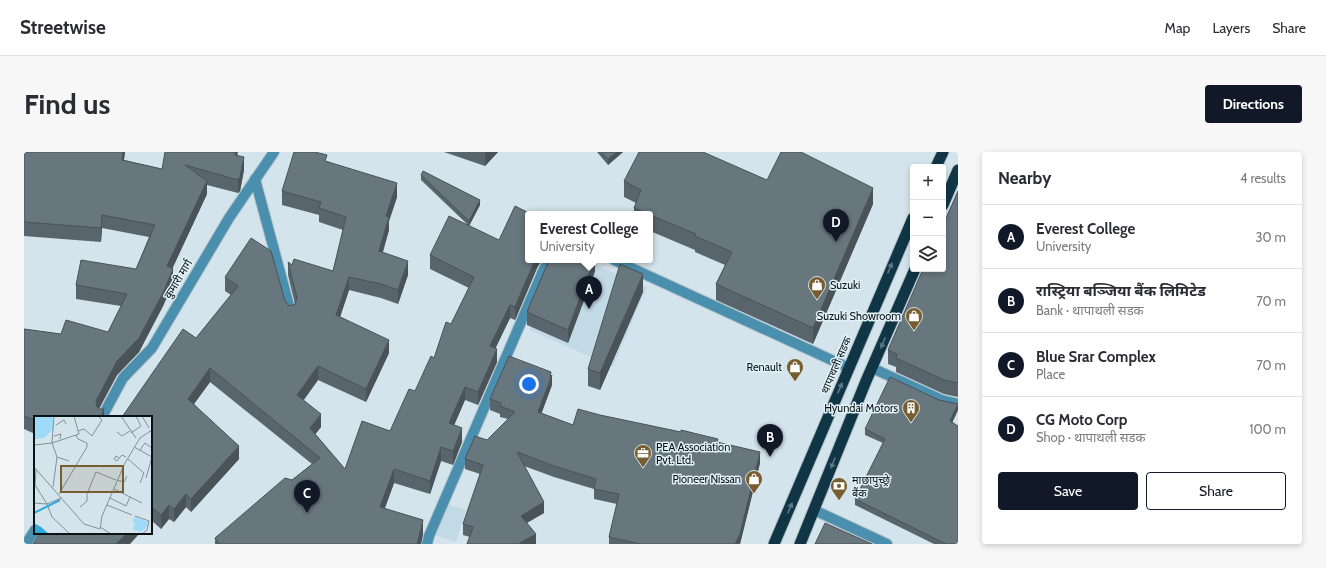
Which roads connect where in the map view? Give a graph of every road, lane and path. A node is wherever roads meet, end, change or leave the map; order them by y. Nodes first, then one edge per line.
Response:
1 (274, 152) edge
2 (943, 152) edge
3 (937, 164) edge
4 (958, 170) edge
5 (255, 180) junction
6 (945, 200) edge
7 (910, 225) edge
8 (548, 263) edge
9 (621, 263) edge
10 (914, 272) edge
11 (291, 313) edge
12 (849, 368) junction
13 (872, 368) junction
14 (958, 404) edge
15 (103, 416) edge
16 (814, 510) junction
17 (34, 532) edge
18 (428, 540) edge
19 (26, 544) edge
20 (774, 544) edge
21 (800, 544) edge
22 (887, 544) edge

1 - 5 street, कुमारी मार्ग
2 - 3 highway
4 - 6 highway
5 - 11 street
5 - 15 street, कुमारी मार्ग
12 -> 7 highway, थापाथली सडक
8 - 18 street
9 - 12 street
10 -> 13 highway
20 -> 12 highway, थापाथली सडक
13 - 14 street
13 -> 16 highway
16 - 21 highway
16 - 22 street
17 - 19 street

